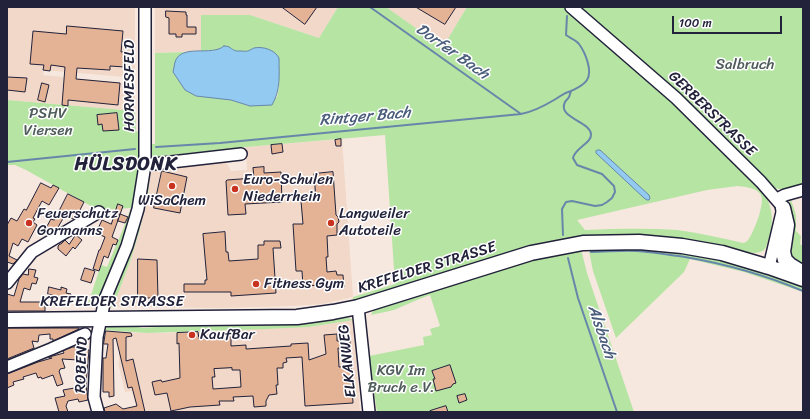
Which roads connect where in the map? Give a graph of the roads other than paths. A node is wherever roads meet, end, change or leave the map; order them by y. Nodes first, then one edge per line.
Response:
1 (145, 7) edge
2 (571, 7) edge
3 (241, 154) dead end
4 (146, 162) junction
5 (803, 190) edge
6 (780, 203) junction
7 (99, 212) dead end
8 (769, 266) junction
9 (803, 273) edge
10 (803, 279) edge
11 (7, 283) edge
12 (358, 307) junction
13 (7, 320) edge
14 (101, 320) junction
15 (84, 334) dead end
16 (7, 367) edge
17 (98, 412) edge
18 (369, 412) edge

1 - 4 street, HORMESFELD
2 - 6 street, GERBERSTRASSE
3 - 4 street
4 - 14 street, HORMESFELD
5 - 6 street
6 - 8 street
6 - 9 main road
7 - 11 street
8 - 10 main road, KREFELDER STRASSE
8 - 12 main road, KREFELDER STRASSE
12 - 14 main road, KREFELDER STRASSE
12 - 18 street, ELKANWEG
13 - 14 main road, KREFELDER STRASSE
14 - 17 street, ROBEND
15 - 16 street

